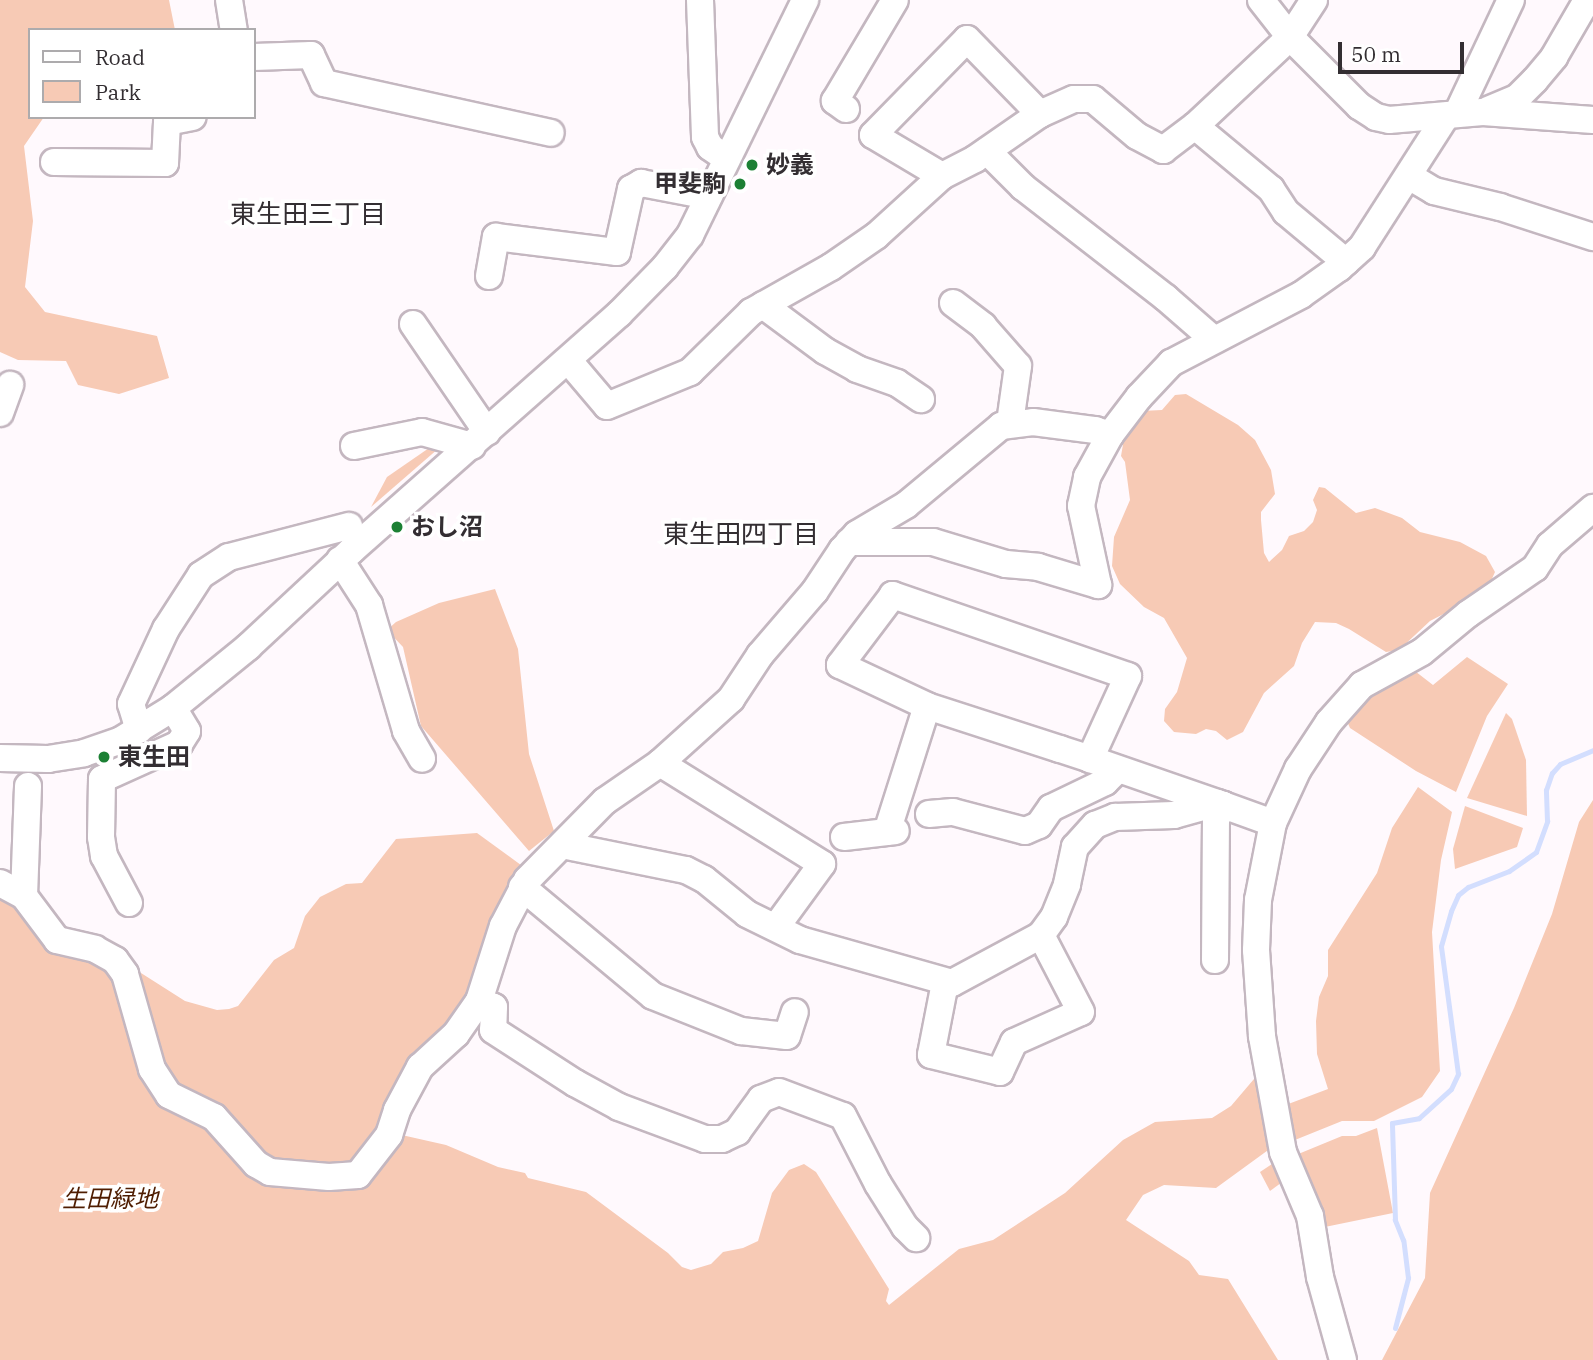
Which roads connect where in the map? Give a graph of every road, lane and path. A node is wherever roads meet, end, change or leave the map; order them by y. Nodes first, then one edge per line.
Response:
1 (229, 0) edge
2 (700, 0) edge
3 (805, 0) edge
4 (895, 0) edge
5 (1261, 0) edge
6 (1314, 0) edge
7 (1511, 0) edge
8 (1587, 0) edge
9 (234, 28) edge
10 (1290, 37) junction
11 (256, 57) edge
12 (846, 109) dead end
13 (1040, 114) junction
14 (1462, 114) junction
15 (183, 119) edge
16 (1593, 120) edge
17 (1195, 126) junction
18 (551, 133) dead end
19 (987, 151) junction
20 (726, 158) junction
21 (54, 162) dead end
22 (942, 176) junction
23 (1409, 176) junction
24 (709, 196) junction
25 (1593, 237) edge
26 (1346, 262) junction
27 (489, 276) dead end
28 (953, 303) dead end
29 (763, 304) junction
30 (412, 324) dead end
31 (1213, 339) junction
32 (568, 360) junction
33 (10, 385) dead end
34 (921, 399) dead end
35 (0, 413) edge
36 (1010, 423) junction
37 (1110, 435) junction
38 (479, 439) junction
39 (354, 446) dead end
40 (1593, 508) edge
41 (349, 537) junction
42 (849, 542) junction
43 (927, 706) junction
44 (173, 708) junction
45 (139, 730) junction
46 (0, 758) edge
47 (422, 759) dead end
48 (1090, 759) junction
49 (660, 763) junction
50 (1118, 769) junction
51 (28, 786) dead end
52 (1220, 804) junction
53 (929, 814) dead end
54 (1273, 823) junction
55 (844, 837) dead end
56 (562, 845) junction
57 (0, 883) edge
58 (522, 887) junction
59 (24, 896) junction
60 (129, 903) dead end
61 (776, 927) junction
62 (1041, 935) junction
63 (1215, 960) dead end
64 (943, 993) dead end
65 (479, 1001) junction
66 (795, 1012) dead end
67 (916, 1238) dead end
68 (1343, 1360) edge

1 - 9 street
2 - 20 street
3 - 20 street
4 - 12 street
5 - 10 street
6 - 10 street
7 - 14 street
8 - 14 street
10 - 14 street
10 - 17 street
11 - 18 street
13 - 17 street
13 - 19 street
13 - 22 street
14 - 16 street
14 - 23 street
15 - 21 street
17 - 26 street
19 - 22 street
19 - 31 street
20 - 24 street
22 - 29 street
23 - 25 street
23 - 26 street
24 - 27 street
24 - 32 street
26 - 31 street
28 - 36 street
29 - 32 street
29 - 34 street
30 - 38 street
31 - 37 street
32 - 38 street
33 - 35 street
36 - 37 street
36 - 42 street
37 - 42 street
38 - 39 street
38 - 41 street
40 - 54 street
41 - 44 street
41 - 45 street
41 - 47 street
42 - 49 street
43 - 48 street
43 - 48 street
43 - 55 street
44 - 45 street
44 - 60 street
45 - 46 street
48 - 50 street
49 - 56 street
49 - 61 street
50 - 52 street
50 - 53 street
51 - 59 street
52 - 54 street
52 - 62 street
52 - 63 street
54 - 68 street
56 - 58 street
56 - 61 street
57 - 59 street
58 - 65 street
58 - 66 street
59 - 65 street
61 - 62 street
62 - 64 street
65 - 67 street

